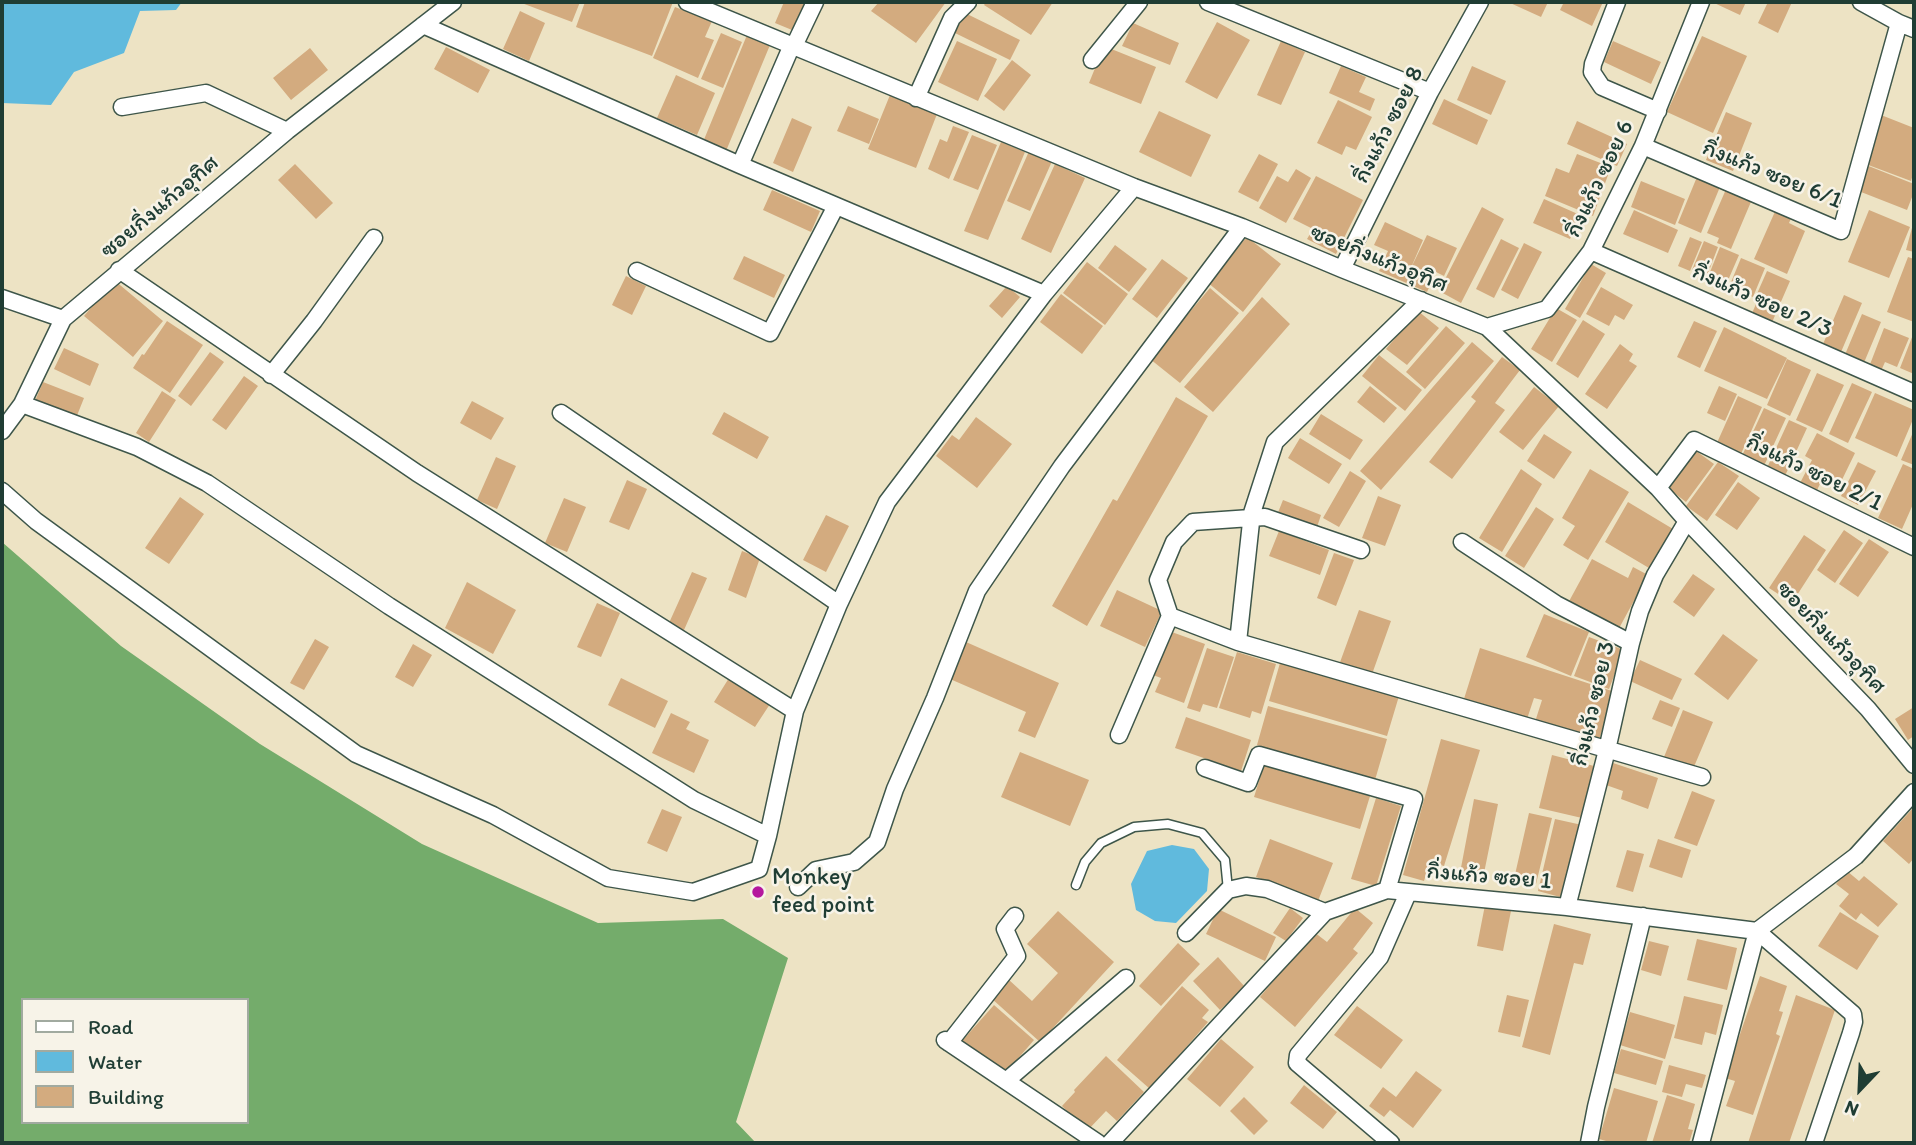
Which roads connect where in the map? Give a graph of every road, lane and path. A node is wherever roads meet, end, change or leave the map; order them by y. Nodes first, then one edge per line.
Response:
1 (453, 2) edge
2 (687, 2) edge
3 (815, 2) edge
4 (968, 2) edge
5 (1139, 2) edge
6 (1208, 2) edge
7 (1479, 2) edge
8 (1617, 2) edge
9 (1701, 2) edge
10 (1861, 2) edge
11 (423, 25) junction
12 (1907, 26) edge
13 (793, 46) junction
14 (1092, 60) dead end
15 (1430, 92) junction
16 (916, 98) junction
17 (122, 107) dead end
18 (1658, 111) junction
19 (287, 131) junction
20 (1643, 146) junction
21 (740, 165) junction
22 (1134, 187) junction
23 (836, 206) junction
24 (1242, 227) junction
25 (374, 238) dead end
26 (1591, 251) junction
27 (1342, 269) junction
28 (119, 270) junction
29 (637, 271) dead end
30 (1044, 294) junction
31 (2, 298) edge
32 (1421, 300) junction
33 (63, 319) junction
34 (1487, 327) junction
35 (271, 375) junction
36 (1914, 393) edge
37 (22, 404) junction
38 (561, 413) dead end
39 (2, 431) edge
40 (1658, 488) junction
41 (2, 491) edge
42 (1252, 518) junction
43 (1687, 521) junction
44 (1462, 541) dead end
45 (1914, 548) edge
46 (1361, 550) dead end
47 (839, 604) junction
48 (1170, 616) junction
49 (1238, 642) junction
50 (1631, 643) junction
51 (795, 711) junction
52 (1119, 735) dead end
53 (1607, 750) junction
54 (1914, 765) edge
55 (1205, 768) dead end
56 (1702, 778) dead end
57 (1914, 792) edge
58 (768, 836) junction
59 (1076, 885) dead end
60 (798, 887) dead end
61 (1228, 890) junction
62 (1387, 891) junction
63 (1408, 893) junction
64 (1567, 907) junction
65 (1325, 912) junction
66 (1015, 916) dead end
67 (1643, 916) junction
68 (1758, 931) junction
69 (1186, 933) dead end
70 (1126, 978) dead end
71 (1006, 1081) junction
72 (1098, 1143) edge
73 (1110, 1143) edge
74 (1391, 1143) edge
75 (1589, 1143) edge
76 (1700, 1143) edge
77 (1814, 1143) edge

1 - 11 street, ซอยกิ่งแก้วอุทิศ
2 - 13 street, ซอยกิ่งแก้วอุทิศ
3 - 13 street
4 - 16 street
5 - 14 street
6 - 15 street
7 - 15 street, กิ่งแก้ว ซอย 8
8 - 18 street
9 - 18 street, กิ่งแก้ว ซอย 6
10 - 12 street
11 - 19 street, ซอยกิ่งแก้วอุทิศ
11 - 21 street
12 - 20 street, กิ่งแก้ว ซอย 6/1
13 - 16 street, ซอยกิ่งแก้วอุทิศ
13 - 21 street
15 - 27 street, กิ่งแก้ว ซอย 8
16 - 22 street, ซอยกิ่งแก้วอุทิศ
17 - 19 street
18 - 20 street, กิ่งแก้ว ซอย 6
19 - 28 street, ซอยกิ่งแก้วอุทิศ
20 - 26 street, กิ่งแก้ว ซอย 6
21 - 23 street
22 - 24 street, ซอยกิ่งแก้วอุทิศ
22 - 30 street
23 - 29 street
23 - 30 street
24 - 27 street, ซอยกิ่งแก้วอุทิศ
24 - 60 street
25 - 35 street
26 - 34 street, กิ่งแก้ว ซอย 6
26 - 36 street, กิ่งแก้ว ซอย 2/3
27 - 32 street, ซอยกิ่งแก้วอุทิศ
28 - 33 street, ซอยกิ่งแก้วอุทิศ
28 - 35 street
30 - 47 street
31 - 33 street
32 - 34 street, ซอยกิ่งแก้วอุทิศ
32 - 42 street
33 - 37 street
34 - 40 street, ซอยกิ่งแก้วอุทิศ
35 - 51 street
37 - 39 street
37 - 58 street
38 - 47 street
40 - 43 street, ซอยกิ่งแก้วอุทิศ
40 - 45 street, กิ่งแก้ว ซอย 2/1
41 - 58 street
42 - 46 street
42 - 48 street
42 - 49 street
43 - 50 street, กิ่งแก้ว ซอย 3
43 - 54 street, ซอยกิ่งแก้วอุทิศ
44 - 50 street
47 - 51 street
48 - 49 street
48 - 52 street
49 - 53 street
50 - 53 street, กิ่งแก้ว ซอย 3
51 - 58 street
53 - 56 street
53 - 64 street, กิ่งแก้ว ซอย 3
55 - 62 street
57 - 68 street
59 - 61 lane
61 - 65 street
61 - 69 street
62 - 63 street, กิ่งแก้ว ซอย 1
62 - 65 street, กิ่งแก้ว ซอย 1
63 - 64 street, กิ่งแก้ว ซอย 1
63 - 74 street
64 - 67 street, กิ่งแก้ว ซอย 1
65 - 73 street, กิ่งแก้ว ซอย 1
66 - 71 street
67 - 68 street, กิ่งแก้ว ซอย 1
67 - 75 street
68 - 76 street
68 - 77 street
70 - 71 street
71 - 72 street

